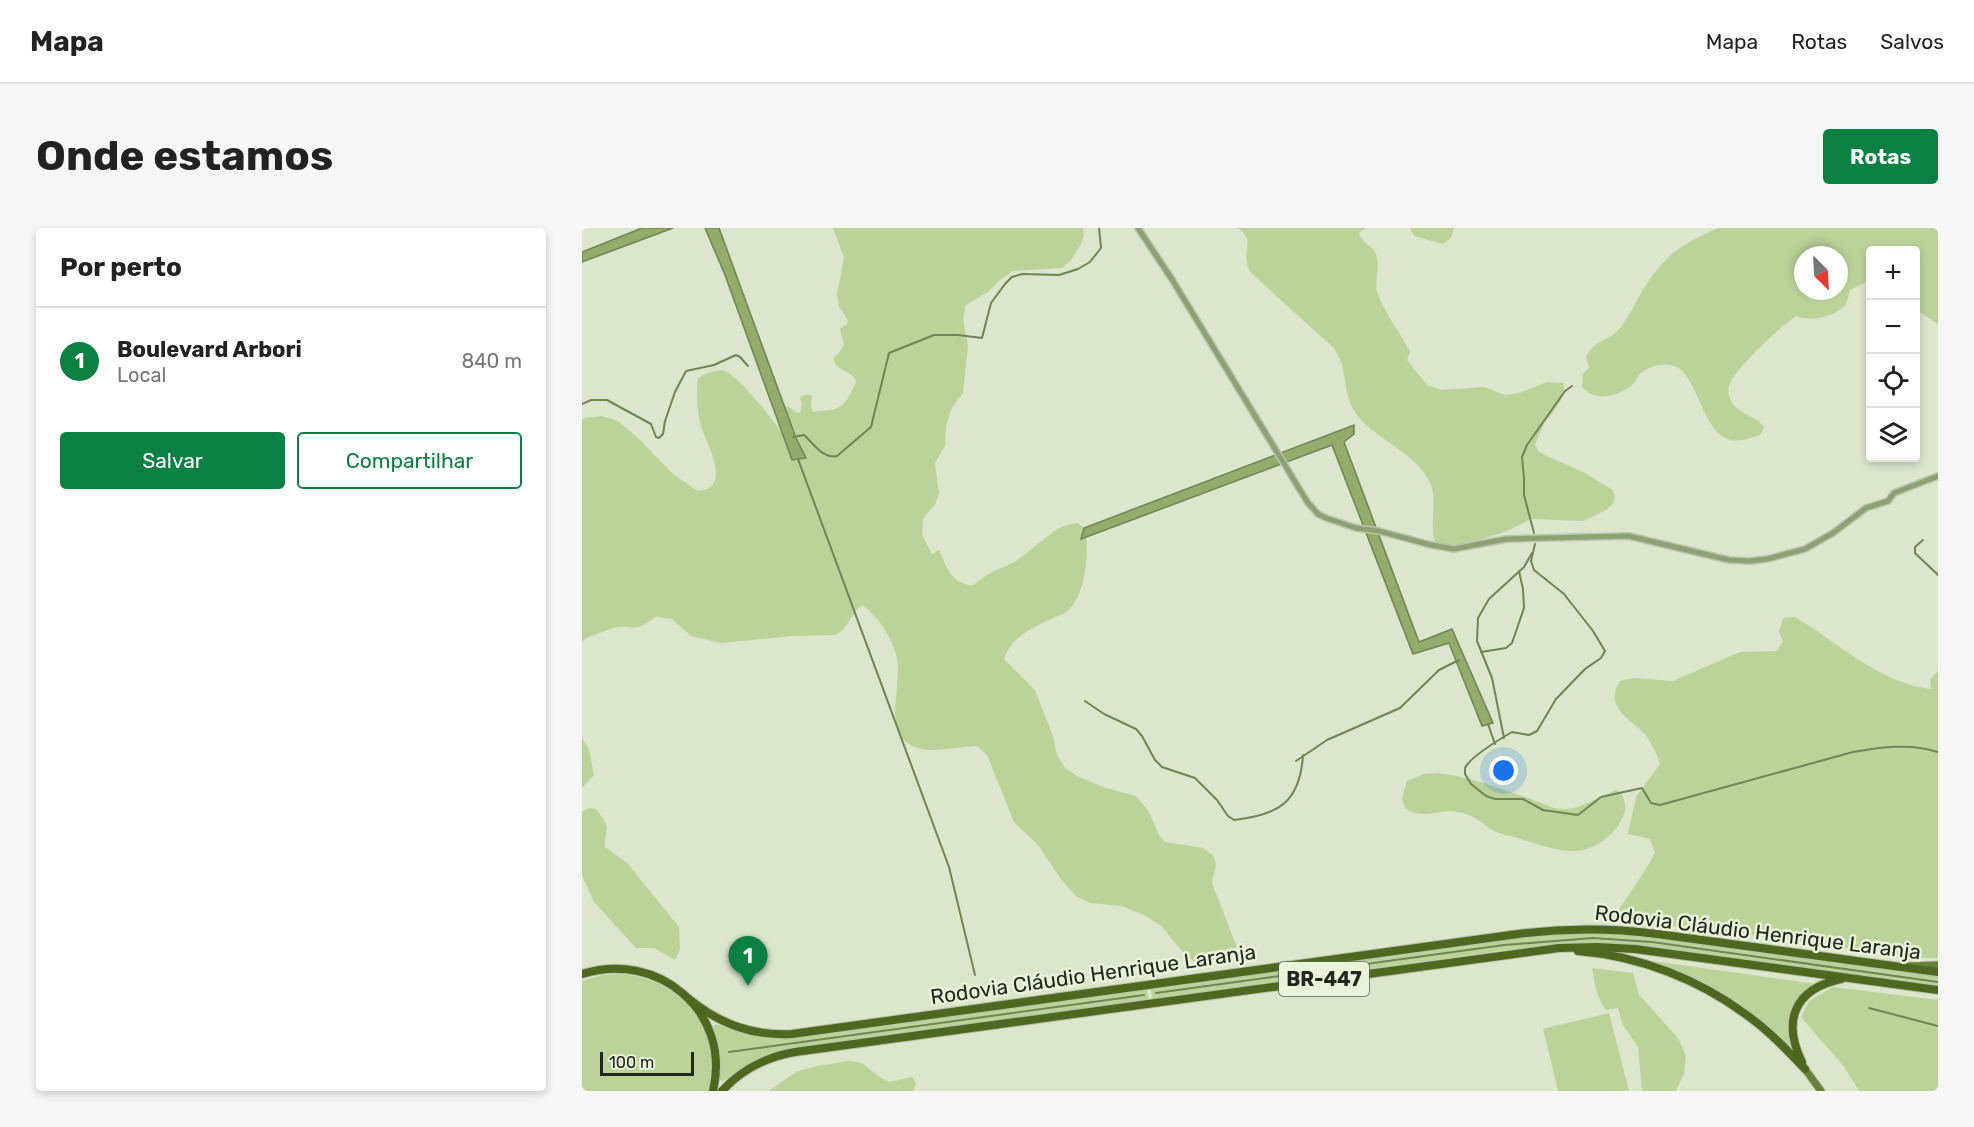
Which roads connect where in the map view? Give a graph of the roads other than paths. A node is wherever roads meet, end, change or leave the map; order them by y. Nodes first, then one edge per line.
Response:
1 (1138, 228) edge
2 (1938, 476) edge
3 (1521, 952) junction
4 (1938, 965) edge
5 (1893, 966) junction
6 (1938, 972) edge
7 (582, 974) edge
8 (1848, 978) junction
9 (1938, 990) edge
10 (689, 999) junction
11 (1805, 1069) junction
12 (713, 1091) edge
13 (722, 1091) edge
14 (1821, 1091) edge

1 - 2 street
3 - 8 main road, Rodovia Cláudio Henrique Laranja / BR-447
3 - 11 main road
3 - 13 main road, Rodovia Cláudio Henrique Laranja / BR-447
4 - 5 street
5 - 6 main road, Rodovia Cláudio Henrique Laranja / BR-447
5 - 10 main road, Rodovia Cláudio Henrique Laranja / BR-447
7 - 10 main road, BR-447
8 - 9 main road, Rodovia Cláudio Henrique Laranja / BR-447
8 - 11 main road
10 - 12 main road, BR-447
11 - 14 street

